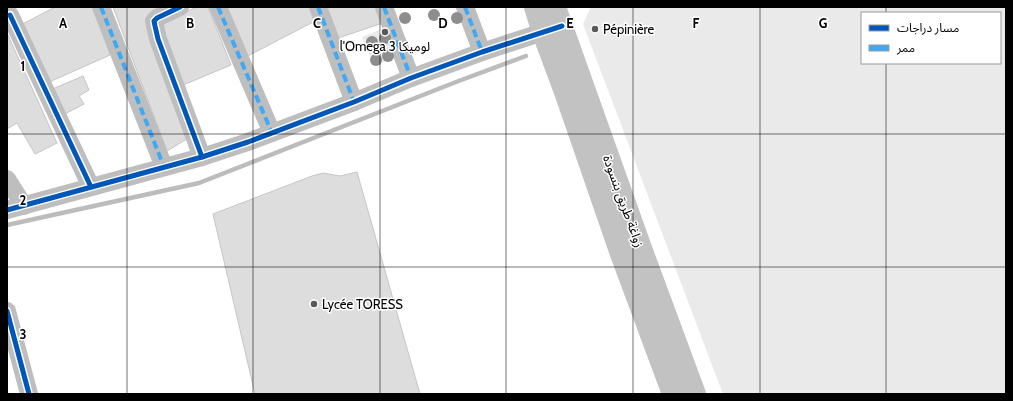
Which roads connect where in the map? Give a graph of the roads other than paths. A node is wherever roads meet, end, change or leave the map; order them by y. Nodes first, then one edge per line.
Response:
1 (101, 7) edge
2 (180, 7) edge
3 (218, 7) edge
4 (318, 7) edge
5 (384, 7) edge
6 (465, 7) edge
7 (535, 7) edge
8 (14, 13) edge
9 (553, 22) edge
10 (482, 52) junction
11 (411, 78) junction
12 (354, 102) junction
13 (272, 133) junction
14 (202, 157) junction
15 (164, 167) junction
16 (7, 179) edge
17 (91, 187) junction
18 (15, 208) edge
19 (7, 311) edge
20 (29, 394) edge
21 (673, 394) edge
22 (695, 394) edge

1 - 15 street
2 - 14 street
3 - 13 street
4 - 12 street
5 - 11 street
6 - 10 street
7 - 9 main road, زواغة طريق بنسودة
8 - 17 street
9 - 10 street
9 - 21 main road, زواغة طريق بنسودة
9 - 22 main road, زواغة طريق بنسودة
10 - 11 street
11 - 12 street
12 - 13 street
13 - 14 street
14 - 15 street
15 - 17 street
16 - 18 street
17 - 18 street
19 - 20 street

